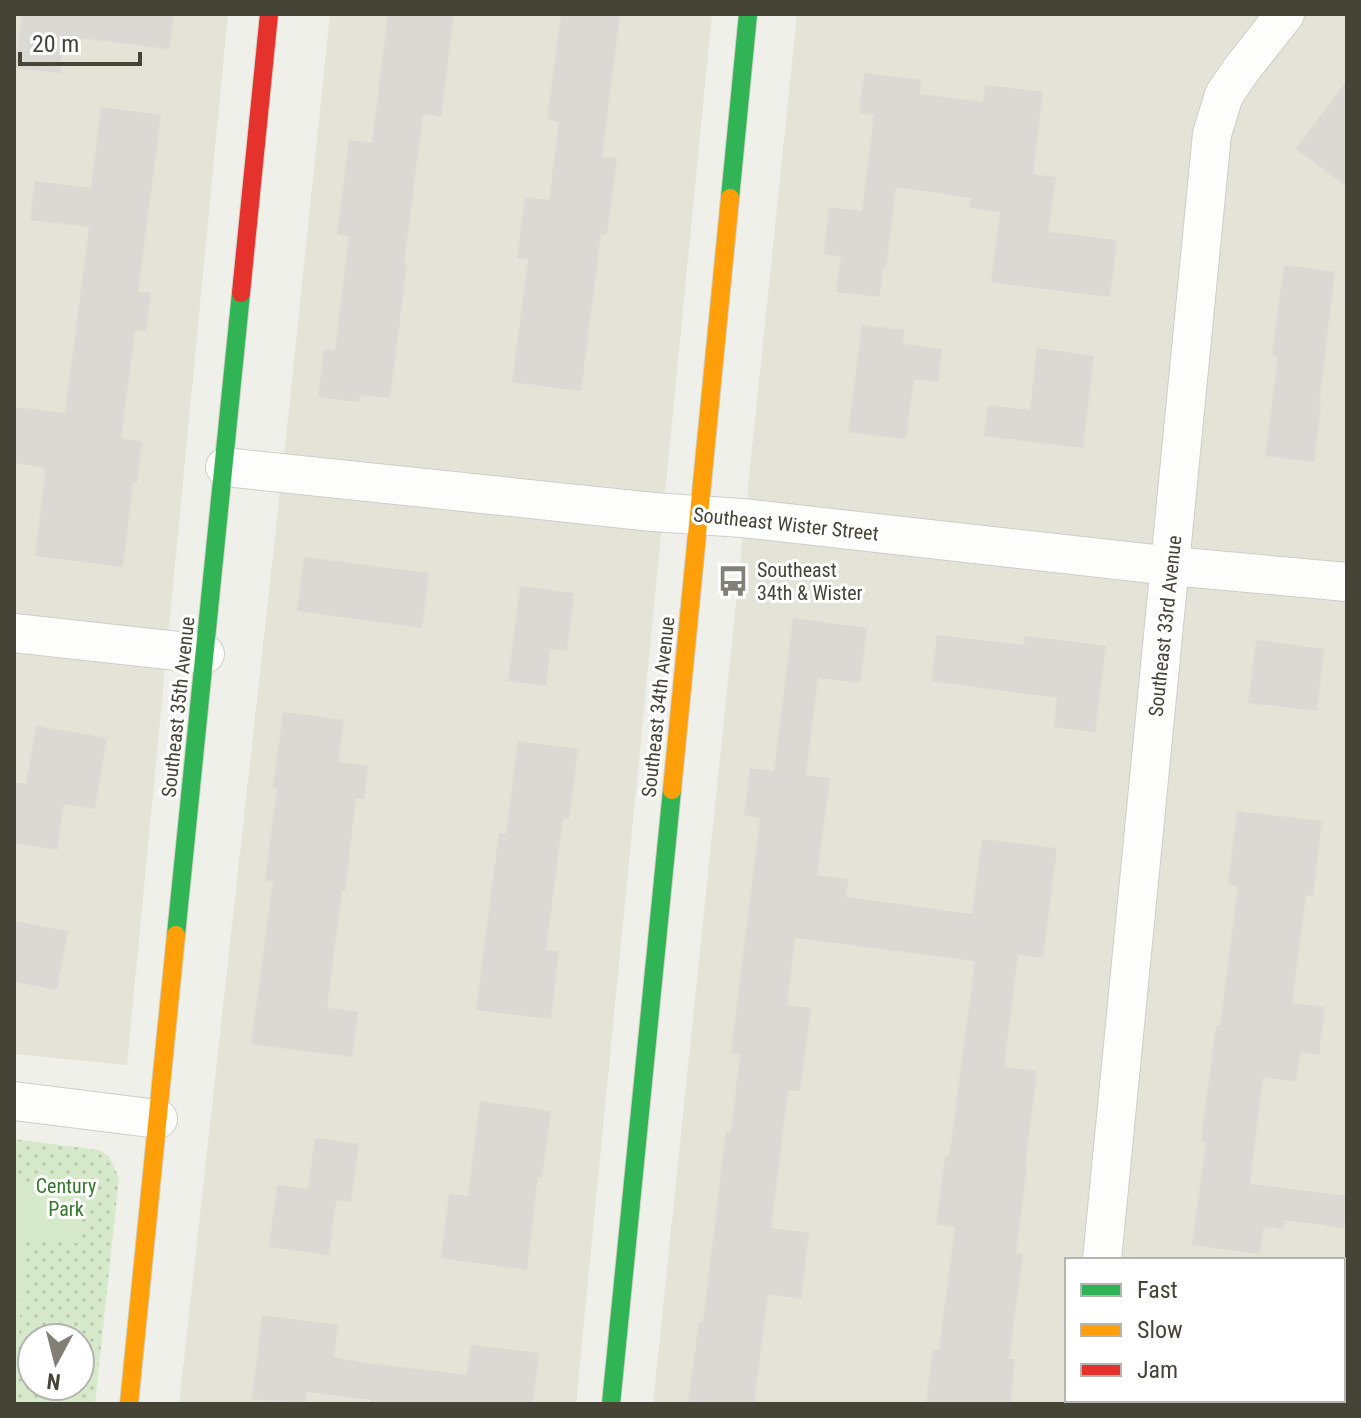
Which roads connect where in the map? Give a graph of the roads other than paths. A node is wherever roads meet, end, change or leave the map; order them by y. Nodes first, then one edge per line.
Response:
1 (269, 14) edge
2 (748, 14) edge
3 (1285, 14) edge
4 (225, 467) junction
5 (699, 515) junction
6 (1171, 566) junction
7 (1347, 582) edge
8 (14, 633) edge
9 (205, 654) junction
10 (14, 1101) edge
11 (158, 1119) junction
12 (1102, 1258) edge
13 (129, 1404) edge
14 (611, 1404) edge

1 - 4 street, Southeast 35th Avenue
2 - 5 street, Southeast 34th Avenue
3 - 6 street, Southeast 33rd Avenue
4 - 5 street, Southeast Wister Street
4 - 9 street, Southeast 35th Avenue
5 - 6 street, Southeast Wister Street
5 - 14 street, Southeast 34th Avenue
6 - 7 street, Southeast Wister Street
6 - 12 street, Southeast 33rd Avenue
8 - 9 street
9 - 11 street, Southeast 35th Avenue
10 - 11 street
11 - 13 street, Southeast 35th Avenue

